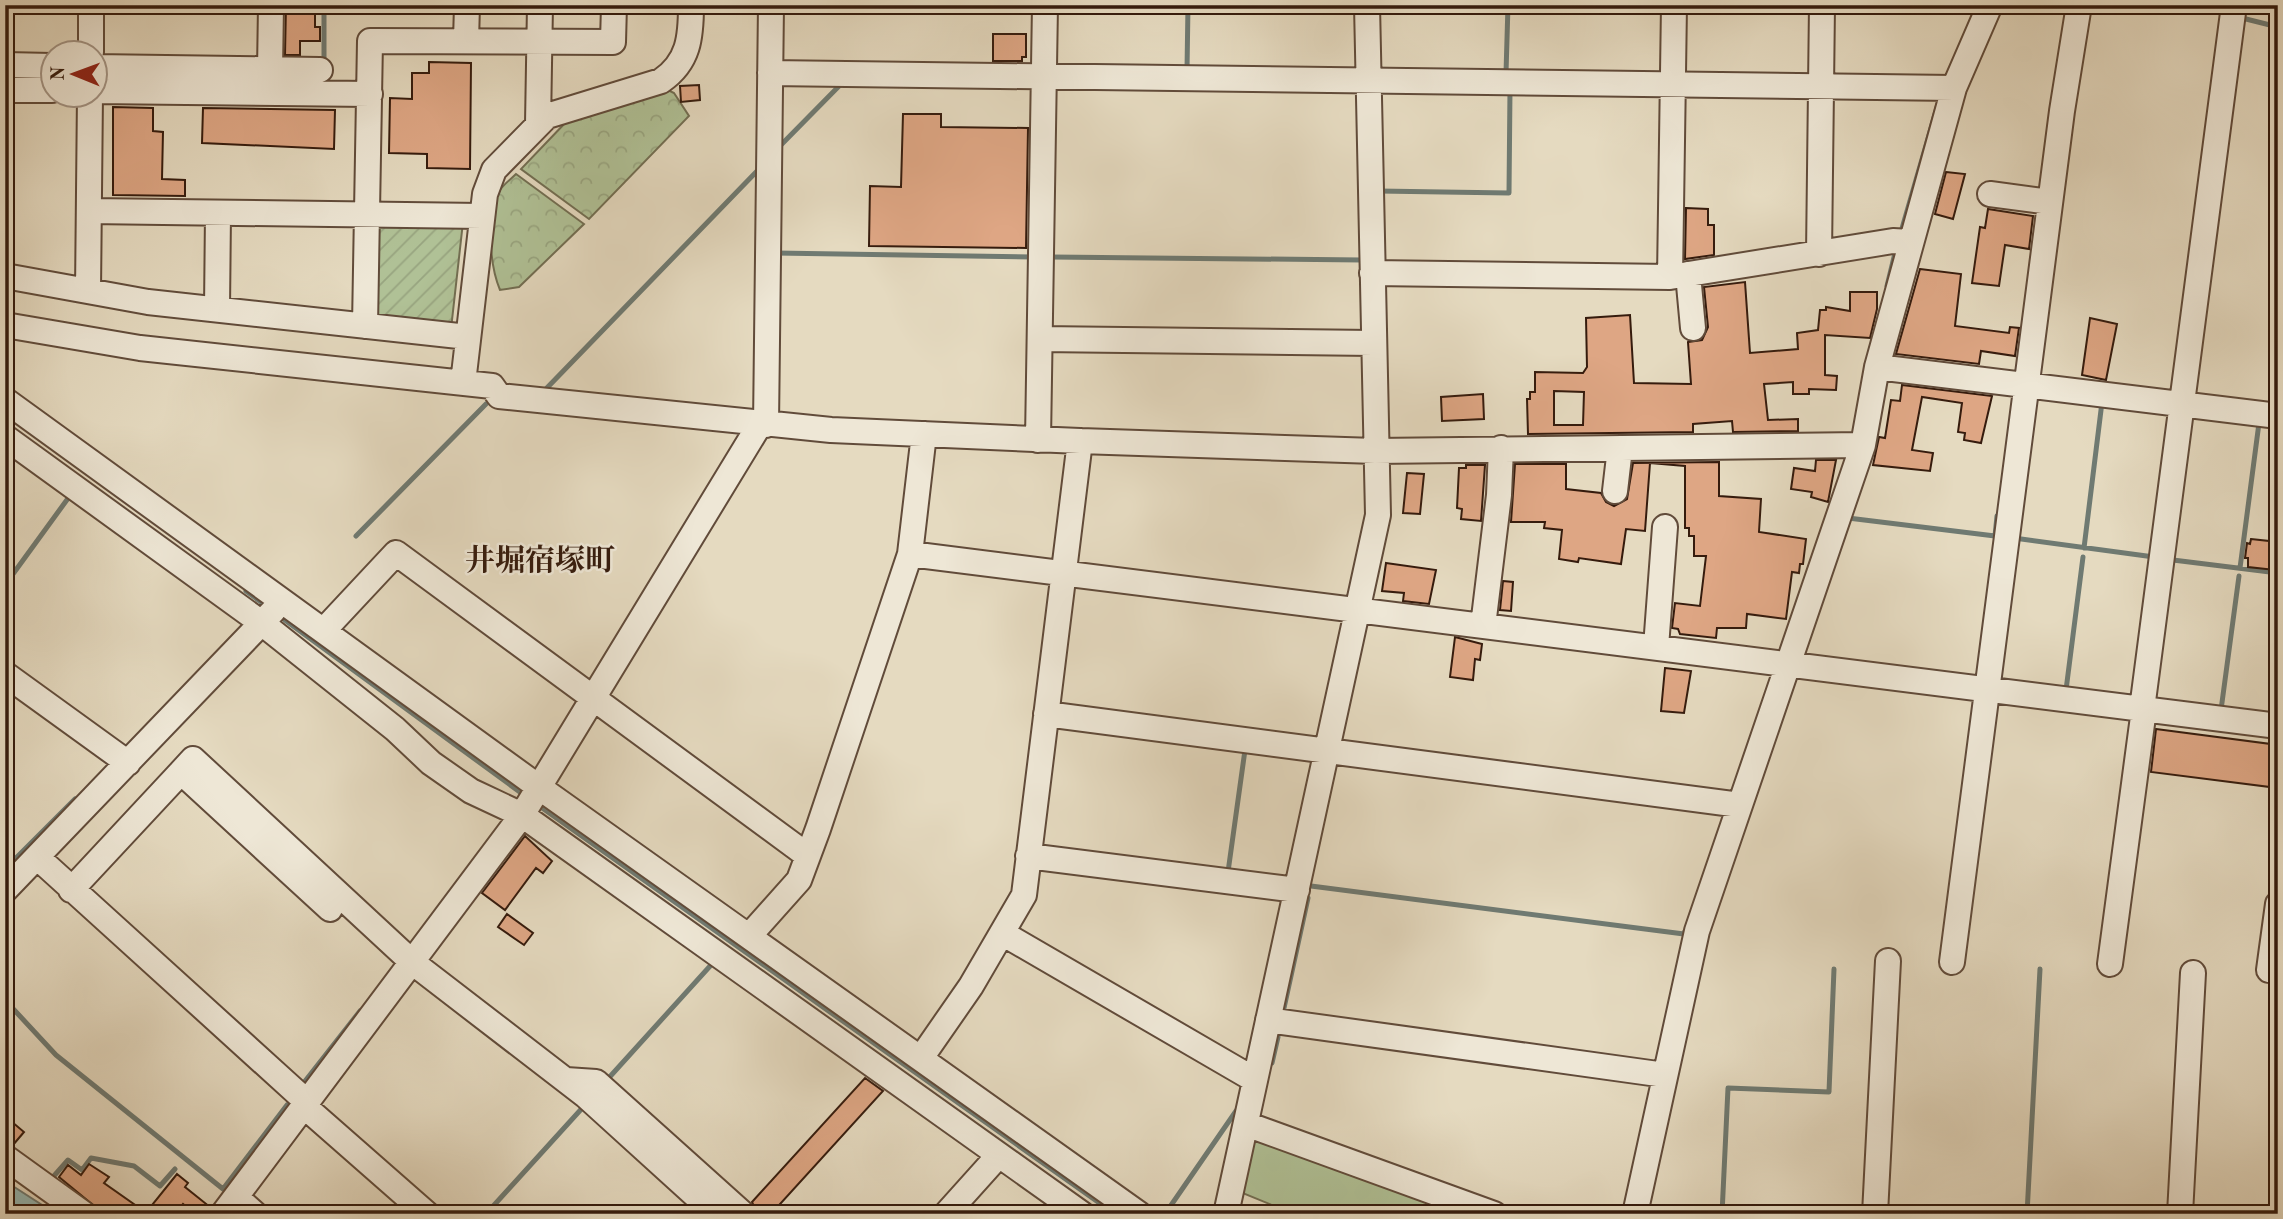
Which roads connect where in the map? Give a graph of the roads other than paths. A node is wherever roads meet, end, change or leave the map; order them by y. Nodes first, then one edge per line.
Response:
1 (91, 5) edge
2 (271, 5) edge
3 (467, 5) edge
4 (540, 5) edge
5 (614, 5) edge
6 (691, 5) edge
7 (771, 5) edge
8 (1045, 5) edge
9 (1367, 5) edge
10 (1674, 5) edge
11 (1822, 5) edge
12 (1990, 5) edge
13 (2079, 5) edge
14 (2234, 5) edge
15 (91, 38) edge
16 (466, 41) junction
17 (539, 42) junction
18 (5, 65) edge
19 (38, 66) edge
20 (108, 67) edge
21 (270, 69) junction
22 (320, 70) dead end
23 (770, 73) junction
24 (1044, 76) junction
25 (1368, 81) junction
26 (1673, 84) junction
27 (1821, 86) junction
28 (1954, 88) junction
29 (5, 90) edge
30 (38, 90) edge
31 (108, 91) edge
32 (370, 94) junction
33 (90, 108) edge
34 (538, 124) junction
35 (1990, 194) dead end
36 (2050, 202) junction
37 (89, 211) junction
38 (218, 213) junction
39 (368, 214) junction
40 (482, 216) junction
41 (1910, 242) junction
42 (1819, 254) junction
43 (1372, 273) junction
44 (5, 276) edge
45 (1679, 276) junction
46 (88, 291) junction
47 (217, 309) junction
48 (5, 325) edge
49 (365, 326) junction
50 (1693, 328) dead end
51 (468, 337) junction
52 (1040, 339) junction
53 (1373, 343) junction
54 (1877, 367) junction
55 (463, 383) junction
56 (2027, 386) junction
57 (5, 400) edge
58 (2180, 404) junction
59 (2278, 416) edge
60 (763, 424) junction
61 (924, 434) junction
62 (5, 437) edge
63 (1038, 440) junction
64 (1080, 442) junction
65 (1863, 445) junction
66 (1501, 448) junction
67 (1620, 449) junction
68 (1375, 450) junction
69 (1615, 491) dead end
70 (1665, 527) dead end
71 (910, 554) junction
72 (1063, 575) junction
73 (1358, 611) junction
74 (272, 612) junction
75 (1483, 626) junction
76 (324, 630) junction
77 (1656, 647) junction
78 (1789, 663) junction
79 (5, 674) edge
80 (1988, 689) junction
81 (5, 694) edge
82 (594, 698) junction
83 (2143, 709) junction
84 (1046, 714) junction
85 (2278, 726) edge
86 (1328, 752) junction
87 (121, 770) junction
88 (531, 801) junction
89 (1740, 805) junction
90 (808, 856) junction
91 (1028, 856) junction
92 (37, 857) junction
93 (5, 890) edge
94 (71, 890) junction
95 (1297, 890) junction
96 (2278, 904) edge
97 (1002, 933) junction
98 (749, 936) junction
99 (1888, 961) dead end
100 (1952, 962) dead end
101 (2110, 964) dead end
102 (407, 969) junction
103 (2269, 970) dead end
104 (2193, 974) dead end
105 (1268, 1020) junction
106 (921, 1058) junction
107 (1665, 1075) junction
108 (566, 1080) junction
109 (1255, 1080) junction
110 (306, 1104) junction
111 (1245, 1124) junction
112 (999, 1155) junction
113 (5, 1157) edge
114 (230, 1205) edge
115 (84, 1214) edge
116 (255, 1214) edge
117 (427, 1214) edge
118 (716, 1214) edge
119 (743, 1214) edge
120 (946, 1214) edge
121 (1082, 1214) edge
122 (1139, 1214) edge
123 (1226, 1214) edge
124 (1494, 1214) edge
125 (1634, 1214) edge
126 (1875, 1214) edge
127 (2180, 1214) edge

1 - 15 street
2 - 21 street
3 - 16 street
4 - 17 street
5 - 17 street
6 - 34 street
7 - 23 street
8 - 24 street
9 - 25 street
10 - 26 street
11 - 27 street
12 - 28 street
13 - 36 street
14 - 58 street
16 - 17 street
16 - 32 street
17 - 34 street
18 - 19 street
20 - 21 street
21 - 22 street
23 - 24 street
23 - 60 street
24 - 25 street
24 - 52 street
25 - 26 street
25 - 43 street
26 - 27 street
26 - 45 street
27 - 28 street
27 - 42 street
28 - 41 street
29 - 30 street
31 - 32 street
32 - 39 street
33 - 37 street
34 - 40 street
35 - 36 street
36 - 56 street
37 - 38 street
37 - 46 street
38 - 39 street
38 - 47 street
39 - 40 street
39 - 49 street
40 - 51 street
41 - 42 street
41 - 54 street
42 - 45 street
43 - 45 street
43 - 53 street
44 - 46 street
45 - 50 street
46 - 47 street
47 - 49 street
48 - 55 street
49 - 51 street
51 - 55 street
52 - 53 street
52 - 63 street
53 - 68 street
54 - 56 street
54 - 65 street
55 - 60 street
56 - 58 street
56 - 80 street
57 - 74 street
58 - 59 street
58 - 83 street
60 - 61 street
60 - 82 street
61 - 63 street
61 - 71 street
62 - 74 street
63 - 64 street
64 - 68 street
64 - 72 street
65 - 67 street
65 - 78 street
66 - 67 street
66 - 68 street
66 - 75 street
67 - 69 street
68 - 73 street
70 - 77 street
71 - 72 street
71 - 90 street
72 - 73 street
72 - 84 street
73 - 75 street
73 - 86 street
74 - 76 street
74 - 87 street
74 - 88 street
75 - 77 street
76 - 82 street
76 - 88 street
77 - 78 street
78 - 80 street
78 - 89 street
79 - 87 street
80 - 83 street
80 - 100 street
81 - 87 street
82 - 88 street
82 - 90 street
83 - 85 street
83 - 101 street
84 - 86 street
84 - 91 street
86 - 89 street
86 - 95 street
87 - 92 street
88 - 98 street
88 - 102 street
88 - 112 street
89 - 107 street
90 - 98 street
91 - 95 street
91 - 97 street
92 - 93 street
92 - 94 street
94 - 102 street
94 - 110 street
95 - 105 street
96 - 103 street
97 - 106 street
97 - 109 street
98 - 106 street
99 - 126 street
102 - 108 street
102 - 110 street
104 - 127 street
105 - 107 street
105 - 109 street
106 - 122 street
107 - 125 street
108 - 118 street
108 - 119 street
109 - 111 street
110 - 114 street
110 - 117 street
111 - 123 street
111 - 124 street
112 - 120 street
112 - 121 street
113 - 115 street
114 - 116 street

